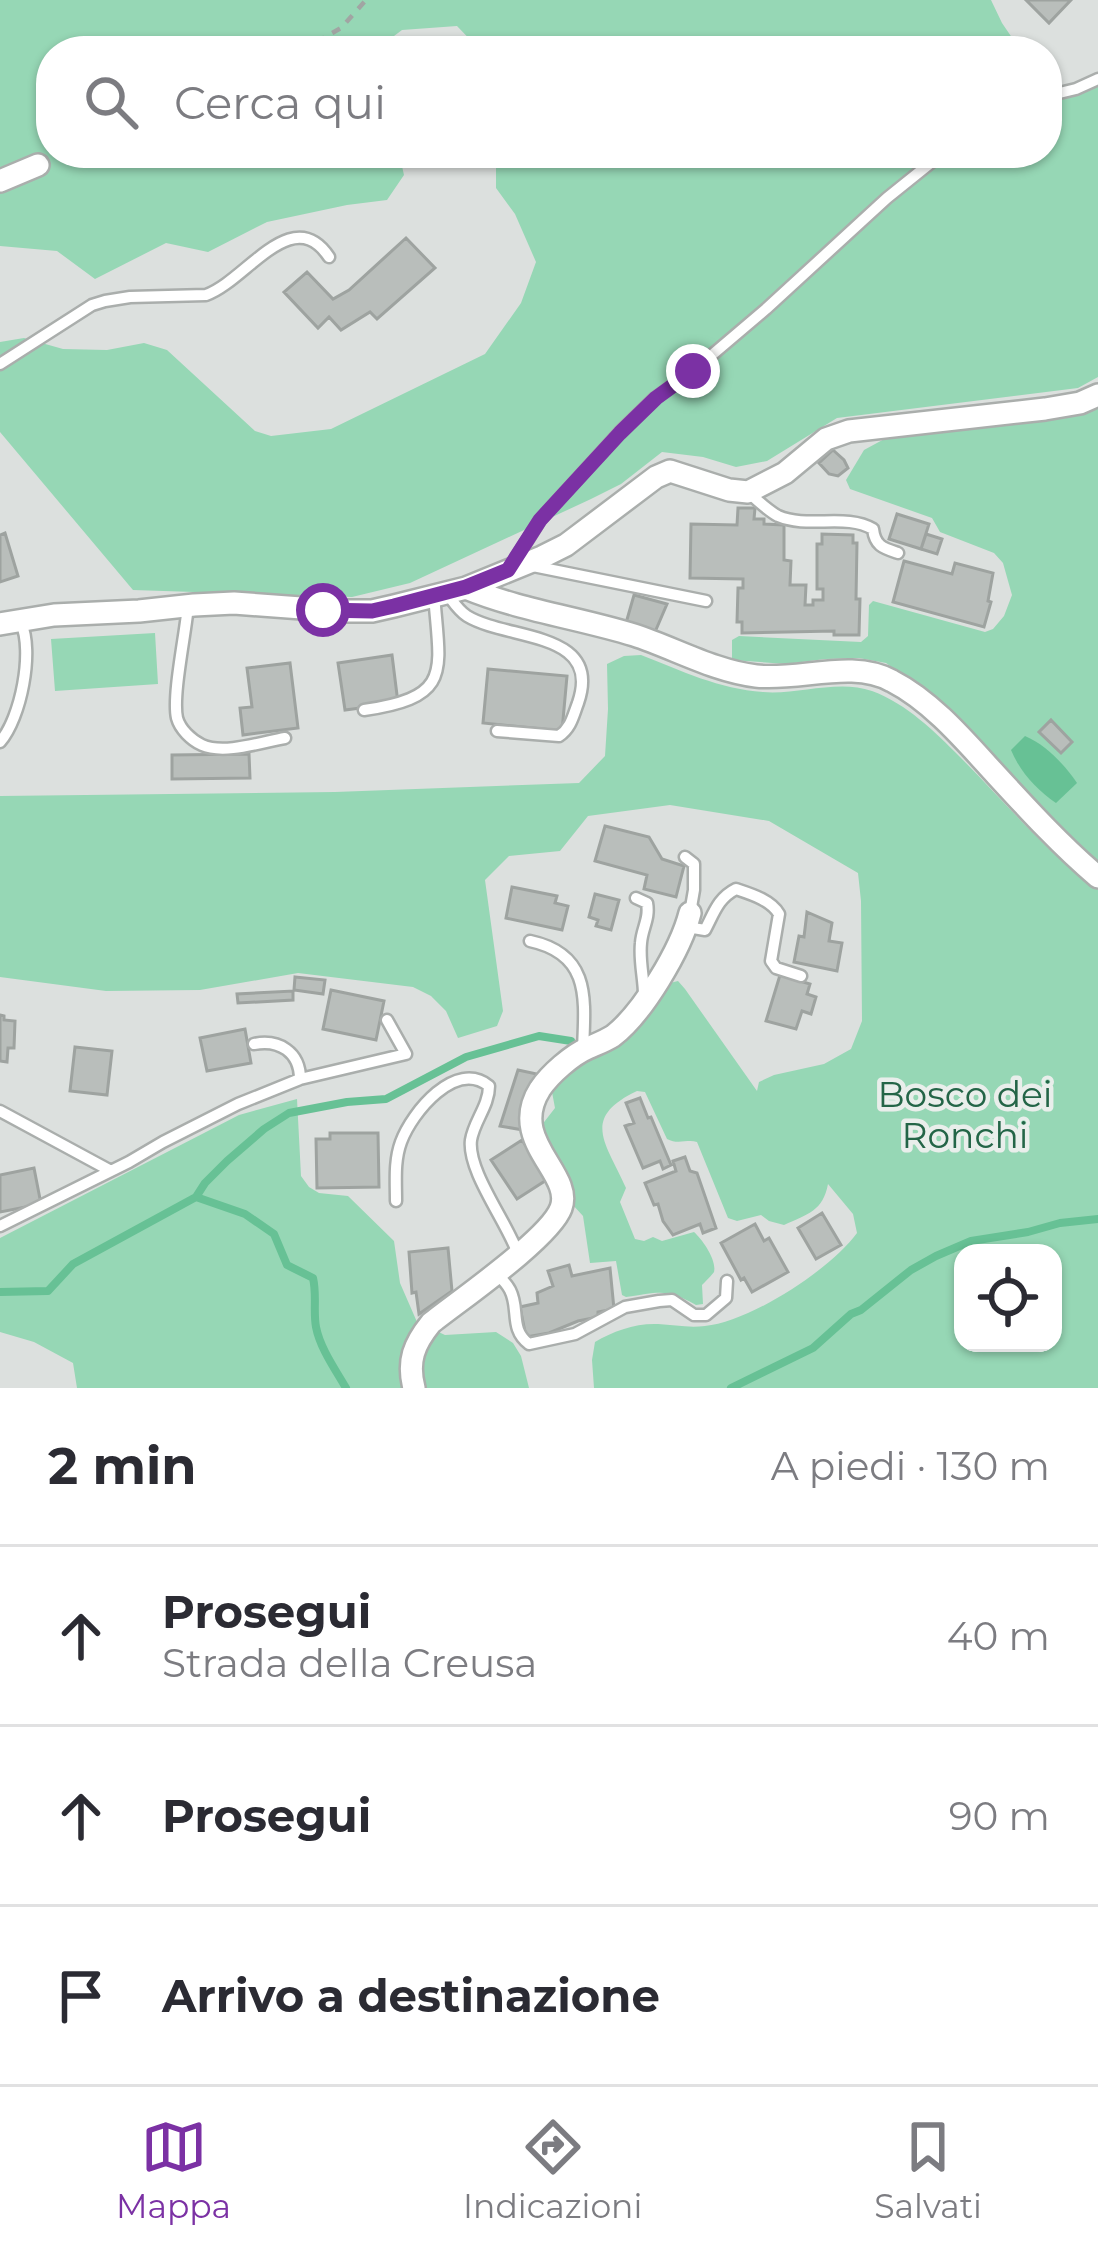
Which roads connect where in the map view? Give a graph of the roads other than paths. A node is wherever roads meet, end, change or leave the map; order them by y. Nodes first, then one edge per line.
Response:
1 (1098, 79) edge
2 (1062, 92) edge
3 (36, 166) edge
4 (925, 168) edge
5 (0, 181) edge
6 (329, 257) dead end
7 (0, 364) edge
8 (1098, 394) edge
9 (748, 492) junction
10 (898, 554) dead end
11 (516, 567) junction
12 (449, 592) junction
13 (706, 601) dead end
14 (188, 605) junction
15 (10, 622) edge
16 (364, 710) dead end
17 (497, 730) dead end
18 (285, 738) dead end
19 (0, 742) edge
20 (685, 857) dead end
21 (1098, 877) edge
22 (636, 898) dead end
23 (689, 920) junction
24 (530, 941) dead end
25 (801, 976) dead end
26 (644, 999) junction
27 (387, 1020) dead end
28 (254, 1044) dead end
29 (584, 1049) junction
30 (300, 1079) junction
31 (0, 1111) edge
32 (111, 1171) junction
33 (396, 1201) dead end
34 (0, 1226) edge
35 (518, 1254) junction
36 (495, 1271) junction
37 (727, 1280) dead end
38 (414, 1388) edge

1 - 2 lane
3 - 5 street
4 - 11 lane
6 - 7 lane
8 - 9 street
9 - 10 lane
9 - 11 street
11 - 12 street
11 - 13 lane
12 - 14 street
12 - 16 lane
12 - 17 lane
12 - 21 street
14 - 15 street
14 - 18 lane
15 - 19 lane
20 - 23 lane
22 - 26 lane
23 - 25 lane
23 - 26 street
24 - 29 lane
26 - 29 street
27 - 30 lane
28 - 30 lane
29 - 35 street
30 - 32 lane
31 - 32 lane
32 - 34 lane
33 - 35 lane
35 - 36 street
36 - 37 lane
36 - 38 street

